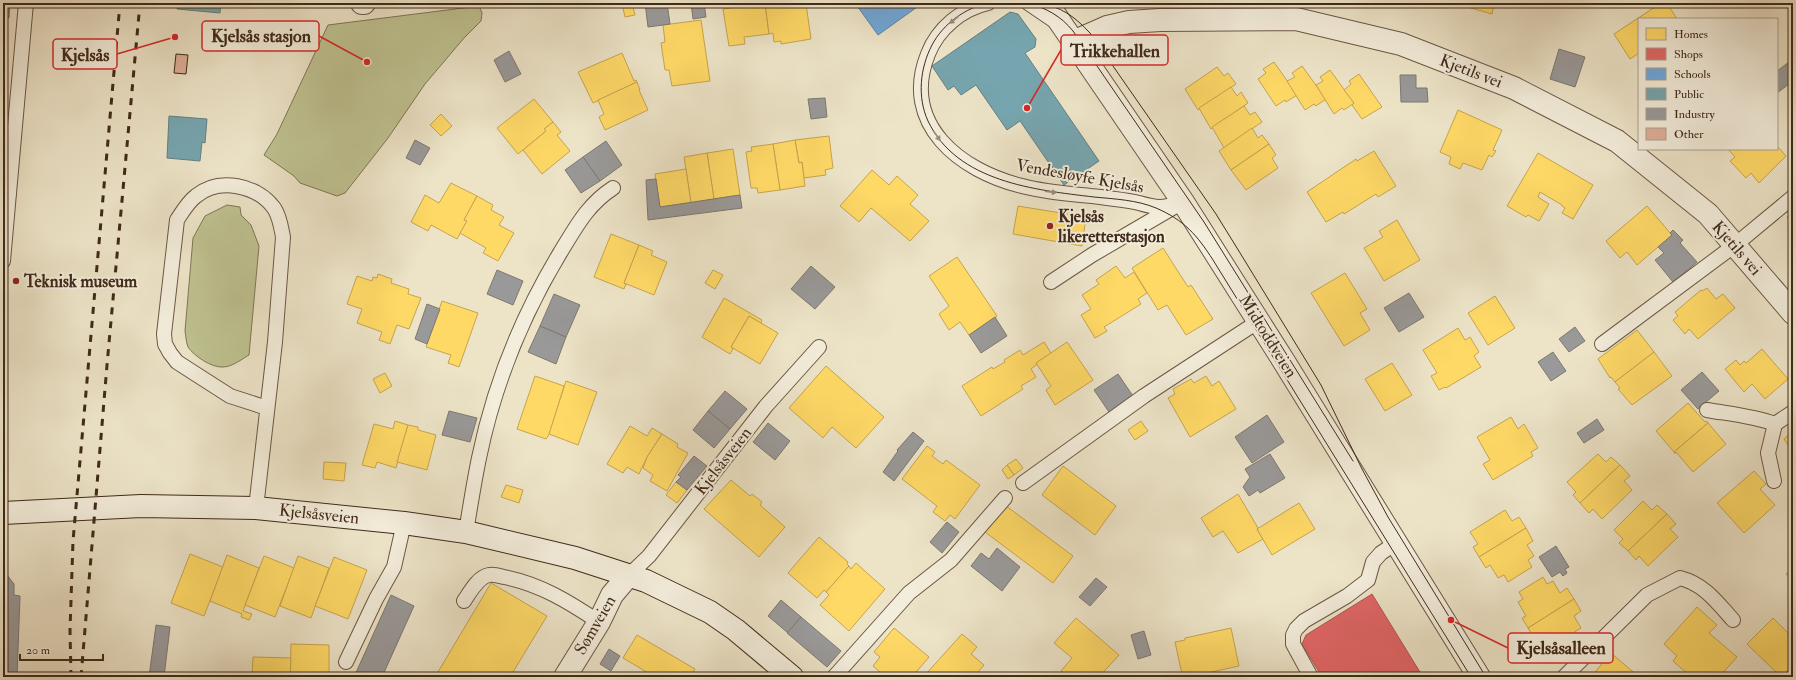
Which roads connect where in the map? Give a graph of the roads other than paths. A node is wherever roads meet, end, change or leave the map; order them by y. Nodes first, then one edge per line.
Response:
1 (26, 3) edge
2 (988, 3) edge
3 (1028, 3) edge
4 (1047, 3) edge
5 (1069, 35) junction
6 (613, 188) dead end
7 (6, 193) edge
8 (1793, 197) edge
9 (1183, 202) junction
10 (1735, 245) junction
11 (3, 261) edge
12 (1051, 282) dead end
13 (1793, 312) edge
14 (1258, 321) junction
15 (1602, 344) dead end
16 (820, 347) dead end
17 (267, 408) junction
18 (1707, 410) dead end
19 (1793, 412) edge
20 (1775, 424) junction
21 (1774, 481) dead end
22 (1023, 483) dead end
23 (1005, 498) dead end
24 (256, 508) junction
25 (3, 513) edge
26 (404, 523) junction
27 (466, 532) junction
28 (1396, 543) junction
29 (628, 576) junction
30 (464, 601) dead end
31 (1733, 620) dead end
32 (599, 622) junction
33 (346, 662) dead end
34 (565, 677) edge
35 (792, 677) edge
36 (834, 677) edge
37 (1311, 677) edge
38 (1479, 677) edge
39 (1564, 677) edge

1 - 7 lane
2 -> 9 lane, Vendesløyfe Kjelsås
3 - 5 lane
4 - 5 street, Midtoddveien
5 - 9 street, Midtoddveien
5 - 10 street, Kjetils vei
6 - 27 lane
7 - 11 lane
8 - 10 lane
9 - 12 lane
9 - 14 street, Midtoddveien
10 - 13 street, Kjetils vei
10 - 15 lane
14 - 22 lane
14 - 28 street, Midtoddveien
16 - 29 lane, Kjelsåsveien
17 - 17 lane
17 - 24 lane
18 - 20 lane
19 - 20 lane
20 - 21 lane
23 - 36 lane
24 - 25 street, Kjelsåsveien
24 - 26 street, Kjelsåsveien
26 - 27 street, Kjelsåsveien
26 - 33 lane
27 - 29 street, Kjelsåsveien
28 - 37 lane
28 - 38 street, Midtoddveien
29 - 32 street, Sømveien
29 - 35 street, Kjelsåsveien
30 - 32 lane
31 - 39 lane
32 - 34 street, Sømveien

